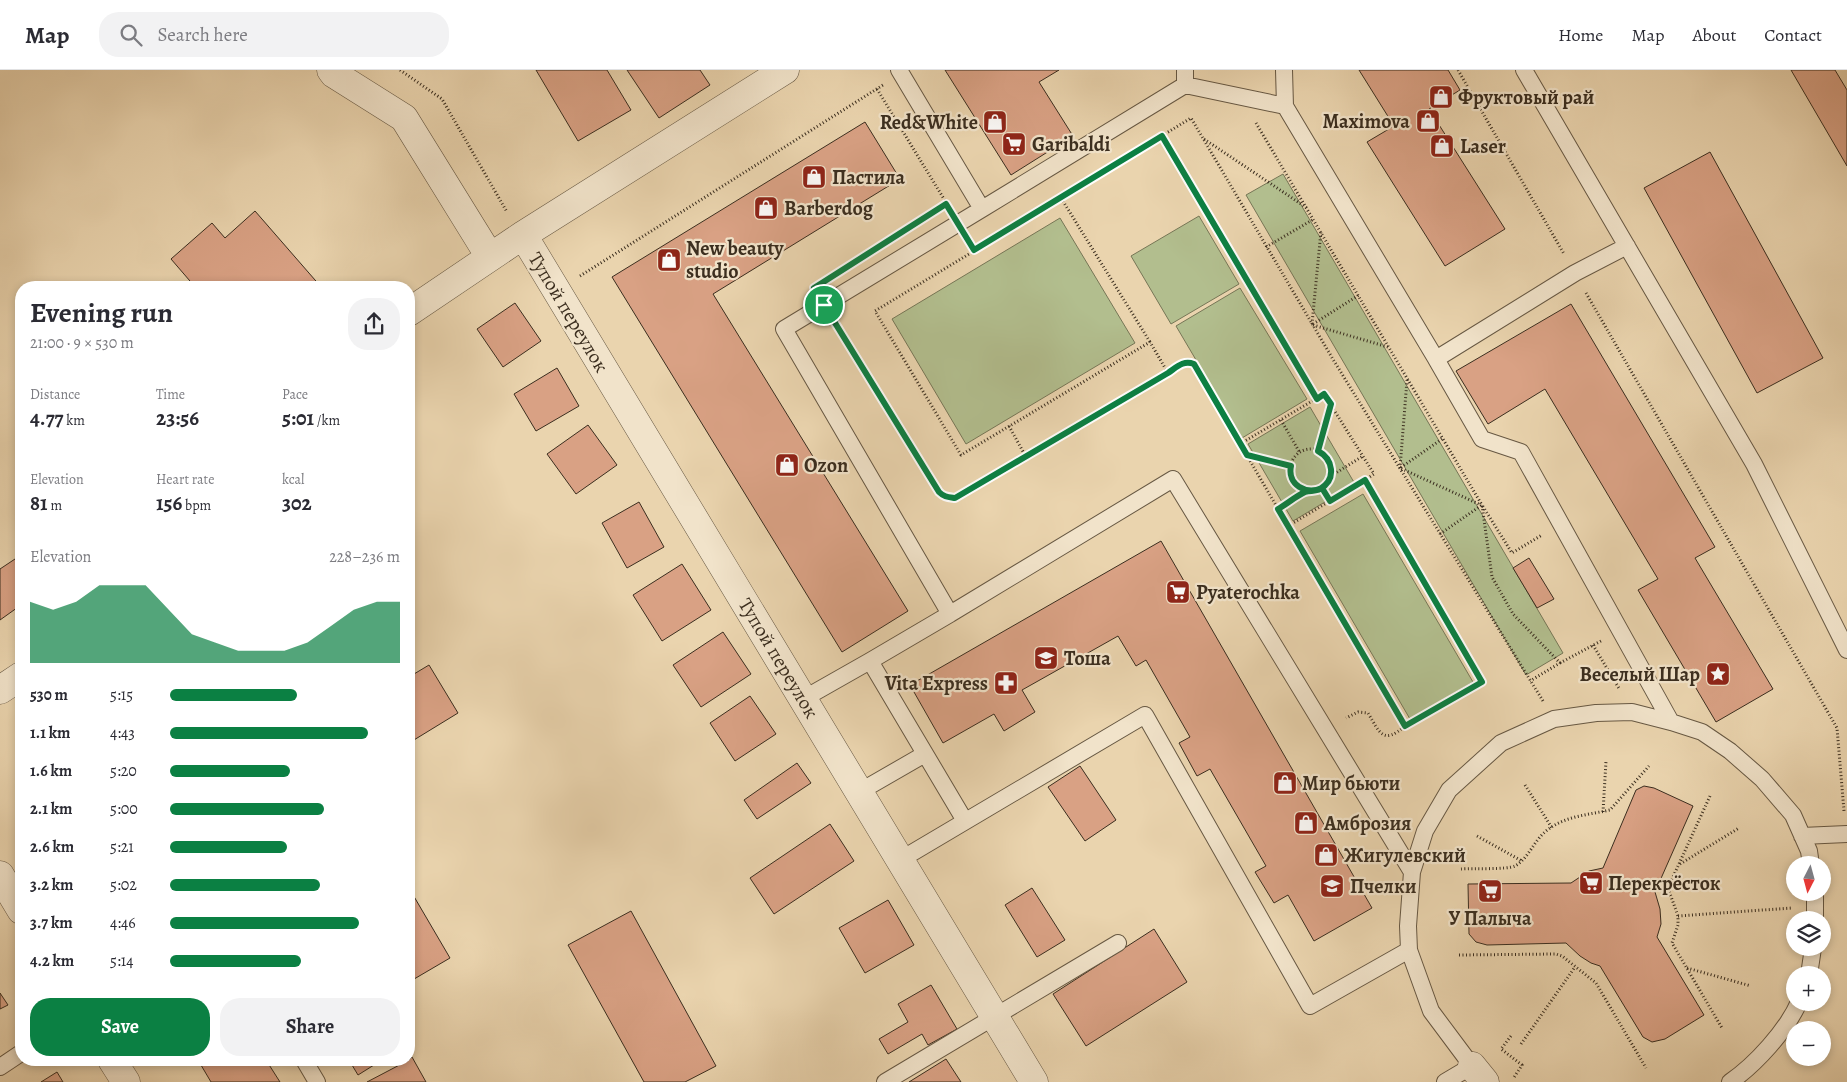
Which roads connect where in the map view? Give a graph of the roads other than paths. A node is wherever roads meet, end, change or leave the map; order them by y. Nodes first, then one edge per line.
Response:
1 (332, 70) edge
2 (785, 70) edge
3 (1284, 70) edge
4 (1524, 70) edge
5 (900, 72) edge
6 (1185, 77) edge
7 (1285, 106) junction
8 (982, 209) junction
9 (522, 236) junction
10 (1627, 246) junction
11 (490, 257) junction
12 (415, 308) edge
13 (1436, 359) junction
14 (950, 614) junction
15 (1847, 650) edge
16 (870, 661) junction
17 (15, 680) edge
18 (0, 690) edge
19 (803, 699) junction
20 (1671, 722) junction
21 (925, 754) junction
22 (859, 792) junction
23 (965, 821) junction
24 (1847, 834) edge
25 (1802, 836) junction
26 (1810, 856) edge
27 (900, 860) junction
28 (1412, 872) junction
29 (0, 875) edge
30 (15, 900) edge
31 (1118, 943) dead end
32 (1409, 950) junction
33 (1795, 1011) edge
34 (994, 1017) junction
35 (15, 1057) edge
36 (116, 1066) edge
37 (308, 1066) edge
38 (0, 1067) edge
39 (1482, 1077) edge
40 (126, 1082) edge
41 (317, 1082) edge
42 (885, 1082) edge
43 (1034, 1082) edge
44 (1444, 1082) edge
45 (1730, 1082) edge

1 - 11 street
2 - 9 street
3 - 7 lane
4 - 10 lane
5 - 8 lane
6 - 7 lane
6 - 8 lane
7 - 13 lane
8 - 14 lane
9 - 11 street
9 - 19 street, Тупой переулок
10 - 13 lane
10 - 15 lane
11 - 12 street
13 - 20 lane
14 - 16 lane
14 - 28 lane
16 - 19 lane
16 - 21 lane
17 - 18 street
19 - 22 street, Тупой переулок
20 - 25 lane
20 - 28 lane
21 - 22 lane
21 - 23 lane
22 - 27 street, Тупой переулок
23 - 27 lane
23 - 32 lane
24 - 25 lane
25 - 26 lane
27 - 34 street, Тупой переулок
28 - 32 lane
29 - 30 street
31 - 34 lane
32 - 39 lane
33 - 45 lane
34 - 42 lane
34 - 43 street, Тупой переулок
35 - 38 lane
36 - 40 street
37 - 41 lane
39 - 44 lane

